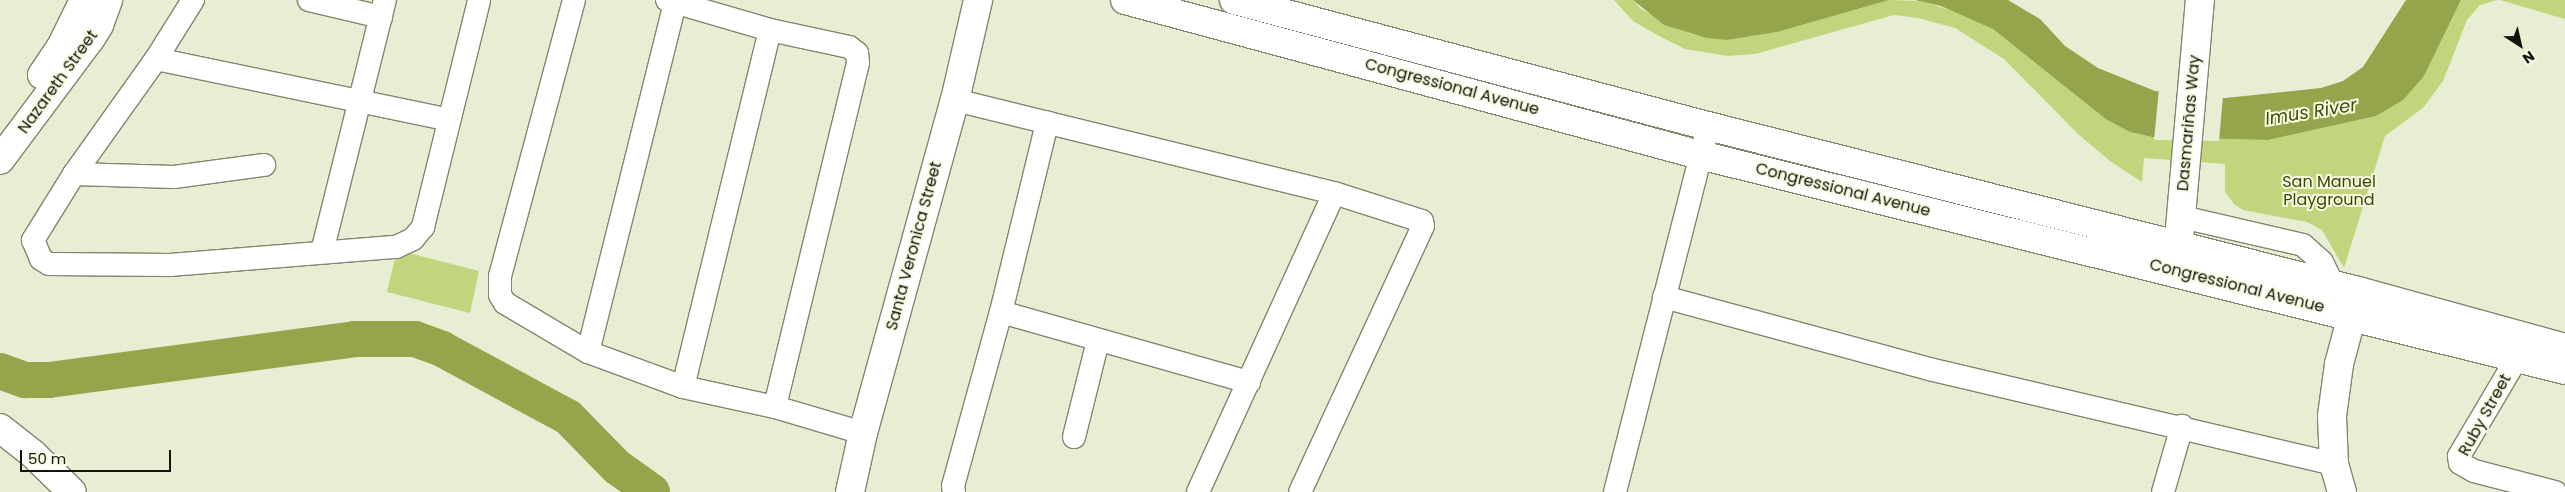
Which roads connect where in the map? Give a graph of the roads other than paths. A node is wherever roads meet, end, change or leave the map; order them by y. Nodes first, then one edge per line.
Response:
1 (84, 0) edge
2 (108, 0) edge
3 (193, 0) edge
4 (309, 0) edge
5 (479, 0) edge
6 (574, 0) edge
7 (978, 0) edge
8 (1125, 0) edge
9 (2200, 0) edge
10 (671, 1) edge
11 (383, 9) edge
12 (1231, 9) edge
13 (770, 30) junction
14 (156, 59) junction
15 (362, 99) junction
16 (954, 100) junction
17 (447, 119) junction
18 (1047, 124) junction
19 (1708, 126) junction
20 (0, 133) edge
21 (1700, 155) junction
22 (0, 160) edge
23 (264, 164) dead end
24 (74, 174) junction
25 (1334, 193) junction
26 (2182, 217) junction
27 (322, 252) junction
28 (2177, 258) junction
29 (1664, 297) junction
30 (2348, 297) junction
31 (1001, 312) junction
32 (1098, 341) junction
33 (2565, 348) edge
34 (588, 352) junction
35 (2517, 358) junction
36 (2565, 370) edge
37 (1249, 382) junction
38 (684, 387) junction
39 (775, 407) junction
40 (2182, 426) junction
41 (0, 428) edge
42 (863, 433) junction
43 (1074, 436) dead end
44 (2334, 464) junction
45 (72, 492) edge
46 (850, 492) edge
47 (954, 492) edge
48 (1198, 492) edge
49 (1300, 492) edge
50 (1615, 492) edge
51 (2163, 492) edge
52 (2342, 492) edge
53 (2555, 492) edge

1 - 20 main road, Nazareth Street
2 - 22 main road, Nazareth Street
3 - 14 street
4 - 11 street
5 - 17 street
6 - 34 street
7 - 16 main road, Santa Veronica Street
8 - 12 main road, Congressional Avenue
9 - 26 main road, Dasmariñas Way
10 - 13 street
10 - 34 street
11 - 15 street
12 - 19 main road, Congressional Avenue
12 - 21 main road, Congressional Avenue
13 - 38 street
13 - 39 street
14 - 15 street
14 - 24 street
15 - 17 street
15 - 27 street
16 - 18 street
16 - 42 main road, Santa Veronica Street
17 - 27 street
18 - 25 street
18 - 31 street
19 - 21 street
19 - 28 main road, Congressional Avenue
21 - 28 main road, Congressional Avenue
21 - 29 street
23 - 24 street
24 - 27 street
25 - 37 street
25 - 49 street
26 - 28 main road, Dasmariñas Way
26 - 30 street
28 - 30 main road, Congressional Avenue
28 - 30 main road, Congressional Avenue
29 - 40 street
29 - 50 street
30 - 33 main road, Congressional Avenue
30 - 35 main road, Congressional Avenue
30 - 44 main road
31 - 32 street
31 - 47 street
32 - 37 street
32 - 43 street
34 - 38 street
35 - 36 main road, Congressional Avenue
35 - 53 street, Ruby Street
37 - 48 street
38 - 39 street
39 - 42 street
40 - 44 street
40 - 51 street
41 - 45 main road
42 - 46 main road, Santa Veronica Street
44 - 52 main road

